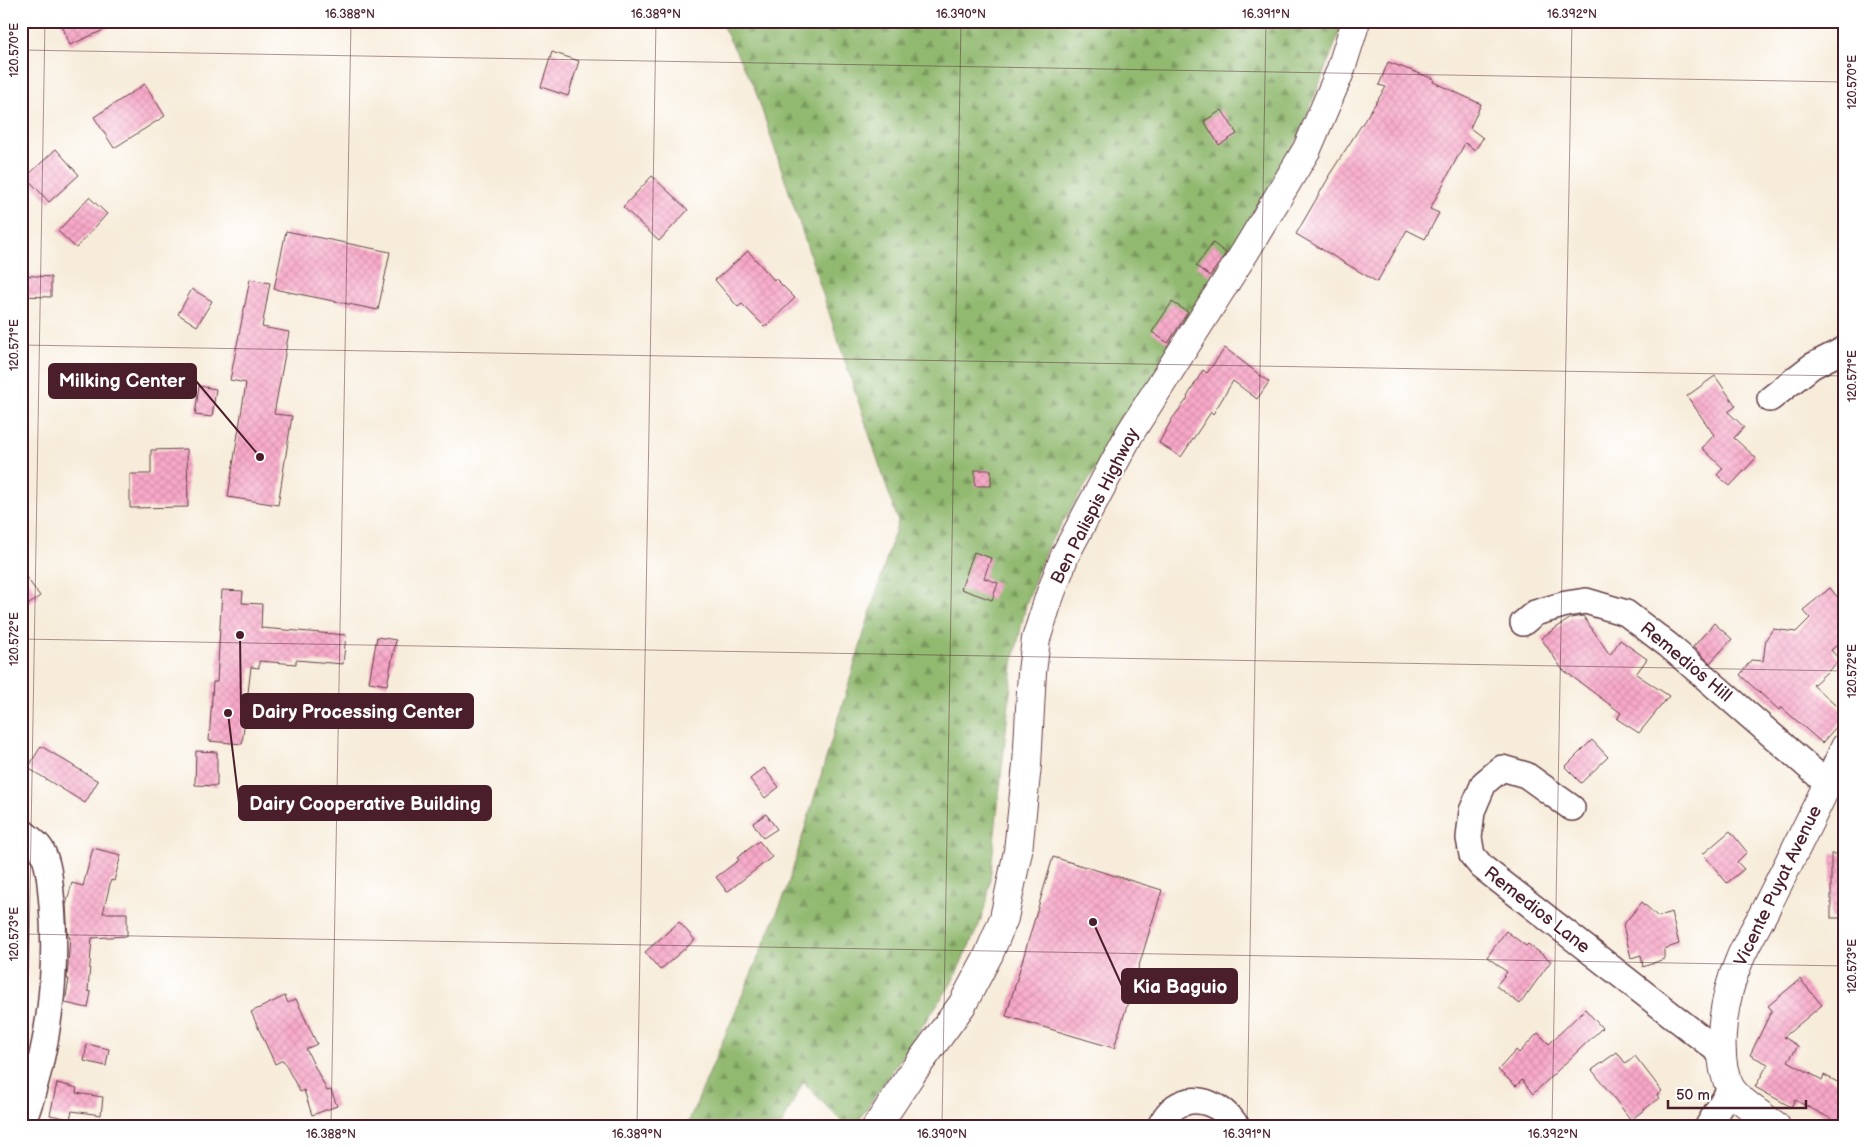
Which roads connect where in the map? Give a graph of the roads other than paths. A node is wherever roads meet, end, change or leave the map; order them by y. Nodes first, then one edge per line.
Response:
1 (1356, 21) edge
2 (1845, 348) edge
3 (1770, 399) dead end
4 (1523, 623) dead end
5 (1845, 747) edge
6 (1828, 784) junction
7 (1572, 808) dead end
8 (21, 830) edge
9 (31, 852) edge
10 (1723, 1055) junction
11 (1731, 1088) junction
12 (22, 1126) edge
13 (877, 1126) edge
14 (1160, 1126) edge
15 (1237, 1126) edge
16 (1708, 1126) edge
17 (1776, 1126) edge

1 - 13 main road, Ben Palispis Highway
2 - 3 street
4 - 6 street, Remedios Hill
5 - 6 main road, Vicente Puyat Avenue
6 - 10 main road, Vicente Puyat Avenue
7 - 10 street, Remedios Lane
8 - 9 street
9 - 12 street
10 - 11 main road, Vicente Puyat Avenue
11 - 16 street
11 - 17 main road, Vicente Puyat Avenue
14 - 15 street

